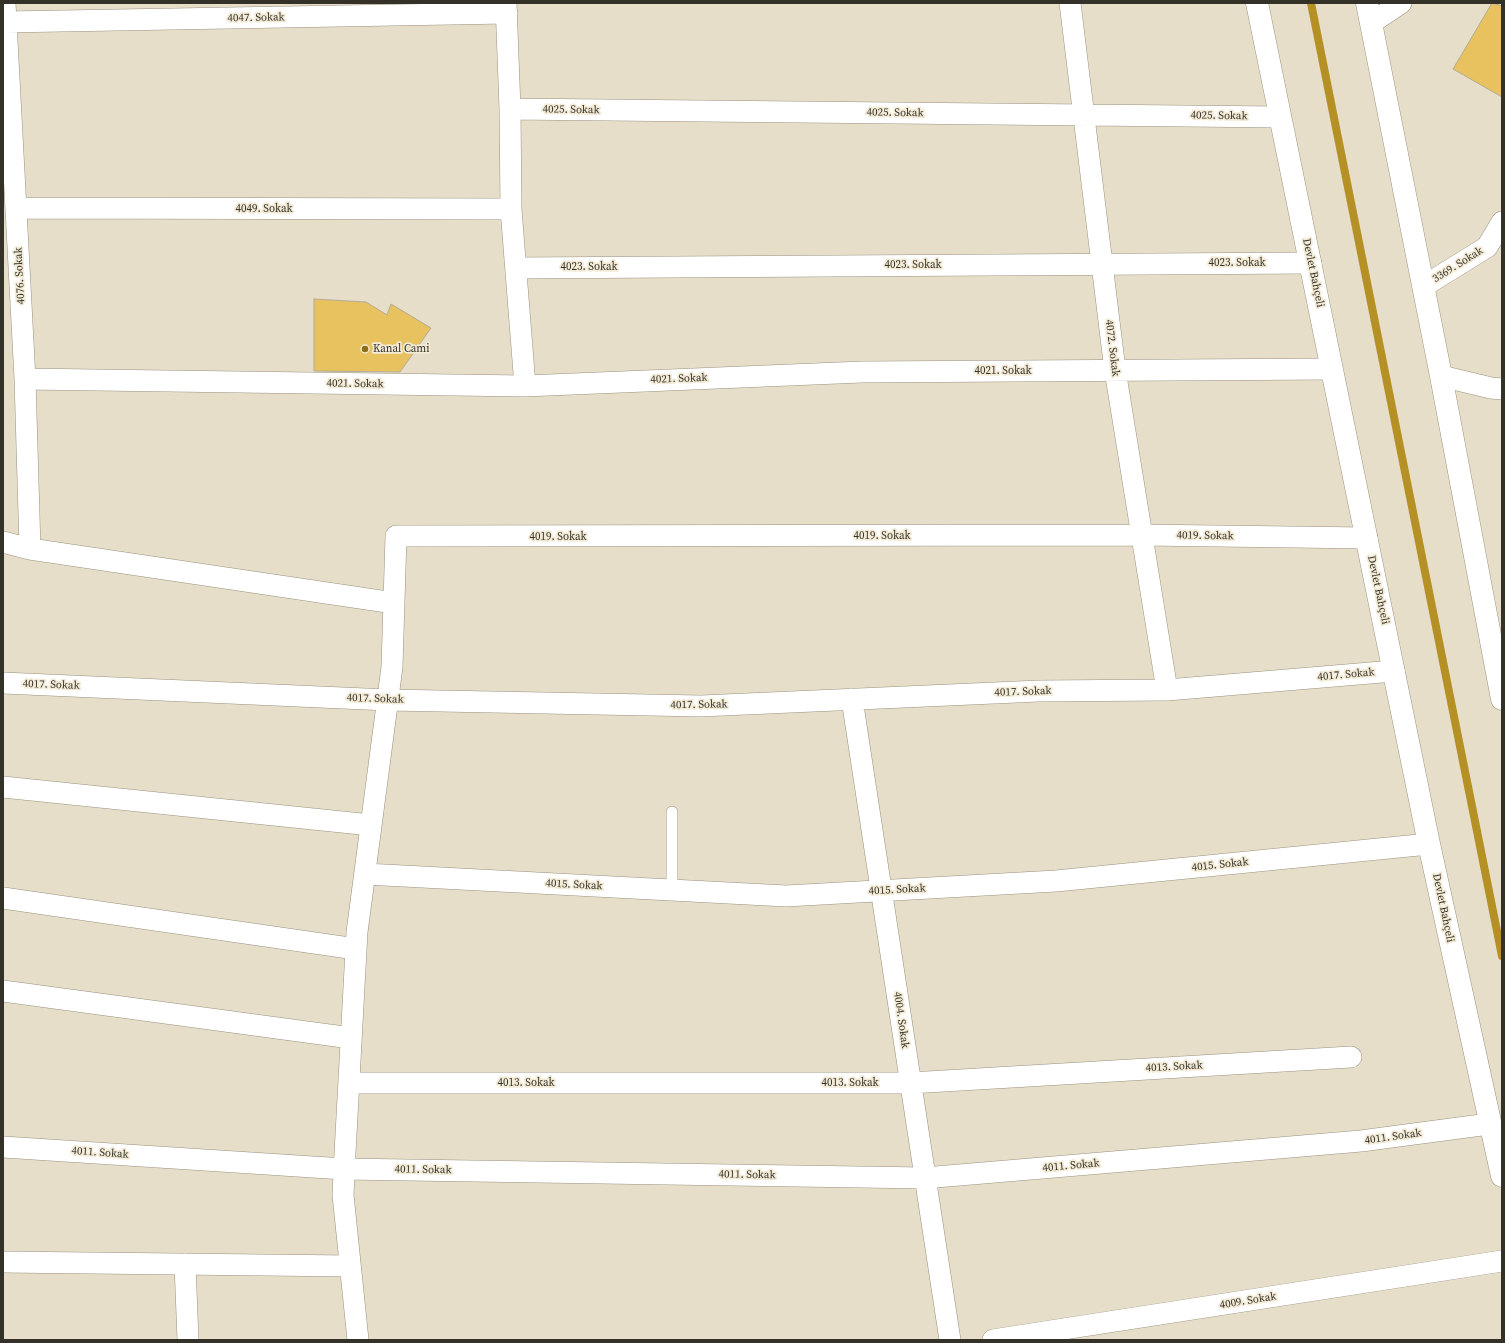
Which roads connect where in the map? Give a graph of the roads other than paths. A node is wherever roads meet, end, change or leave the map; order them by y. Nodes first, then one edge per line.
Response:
1 (1070, 3) edge
2 (1257, 3) edge
3 (1401, 3) edge
4 (507, 8) edge
5 (5, 13) edge
6 (1369, 13) edge
7 (510, 109) junction
8 (1085, 115) junction
9 (1280, 117) junction
10 (17, 208) junction
11 (511, 209) junction
12 (1502, 222) edge
13 (1311, 263) junction
14 (1102, 264) junction
15 (516, 268) junction
16 (1424, 286) junction
17 (1332, 369) junction
18 (1115, 370) junction
19 (1441, 376) junction
20 (26, 379) junction
21 (526, 386) junction
22 (1502, 389) edge
23 (1142, 535) junction
24 (1367, 538) junction
25 (3, 542) edge
26 (30, 549) junction
27 (394, 602) junction
28 (1497, 651) edge
29 (1394, 671) junction
30 (3, 683) edge
31 (1168, 690) junction
32 (852, 699) junction
33 (1502, 699) edge
34 (388, 700) junction
35 (3, 786) edge
36 (672, 812) dead end
37 (371, 825) junction
38 (1429, 844) junction
39 (365, 874) junction
40 (672, 890) junction
41 (882, 891) junction
42 (3, 898) edge
43 (356, 949) junction
44 (3, 991) edge
45 (351, 1038) junction
46 (1351, 1057) dead end
47 (349, 1083) junction
48 (910, 1083) junction
49 (1489, 1124) junction
50 (3, 1147) edge
51 (344, 1169) junction
52 (1502, 1176) edge
53 (924, 1178) junction
54 (1502, 1261) edge
55 (3, 1262) edge
56 (185, 1264) junction
57 (350, 1266) junction
58 (188, 1340) edge
59 (358, 1340) edge
60 (950, 1340) edge
61 (993, 1340) edge

1 - 8 street, 4072. Sokak
2 - 9 street, Devlet Bahçeli
3 - 6 street
4 - 5 street, 4047. Sokak
4 - 7 street
5 - 10 street, 4076. Sokak
6 - 16 street
7 - 8 street, 4025. Sokak
7 - 11 street
8 - 9 street, 4025. Sokak
8 - 14 street, 4072. Sokak
9 - 13 street, Devlet Bahçeli
10 - 11 street, 4049. Sokak
10 - 20 street, 4076. Sokak
11 - 15 street
12 - 16 street, 3369. Sokak
13 - 14 street, 4023. Sokak
13 - 17 street, Devlet Bahçeli
14 - 15 street, 4023. Sokak
14 - 18 street, 4072. Sokak
15 - 21 street
16 - 19 street
17 - 18 street, 4021. Sokak
17 - 24 street, Devlet Bahçeli
18 - 21 street, 4021. Sokak
18 - 23 street, 4072. Sokak
19 - 22 street
19 - 28 street
20 - 21 street, 4021. Sokak
20 - 26 street, 4076. Sokak
23 - 24 street, 4019. Sokak
23 - 27 street, 4019. Sokak
23 - 31 street, 4072. Sokak
24 - 29 street, Devlet Bahçeli
25 - 26 street
26 - 27 street
27 - 34 street
28 - 33 street
29 - 31 street, 4017. Sokak
29 - 38 street, Devlet Bahçeli
30 - 34 street, 4017. Sokak
31 - 32 street, 4017. Sokak
32 - 34 street, 4017. Sokak
32 - 41 street, 4004. Sokak
34 - 37 street
35 - 37 street
36 - 40 lane
37 - 39 street
38 - 41 street, 4015. Sokak
38 - 49 street, Devlet Bahçeli
39 - 40 street, 4015. Sokak
39 - 43 street
40 - 41 street, 4015. Sokak
41 - 48 street, 4004. Sokak
42 - 43 street
43 - 45 street
44 - 45 street
45 - 47 street
46 - 48 street, 4013. Sokak
47 - 48 street, 4013. Sokak
47 - 51 street
48 - 53 street, 4004. Sokak
49 - 52 street, Devlet Bahçeli
49 - 53 street, 4011. Sokak
50 - 51 street, 4011. Sokak
51 - 53 street, 4011. Sokak
51 - 57 street
53 - 60 street, 4004. Sokak
54 - 61 street, 4009. Sokak
55 - 56 street
56 - 57 street
56 - 58 street
57 - 59 street

